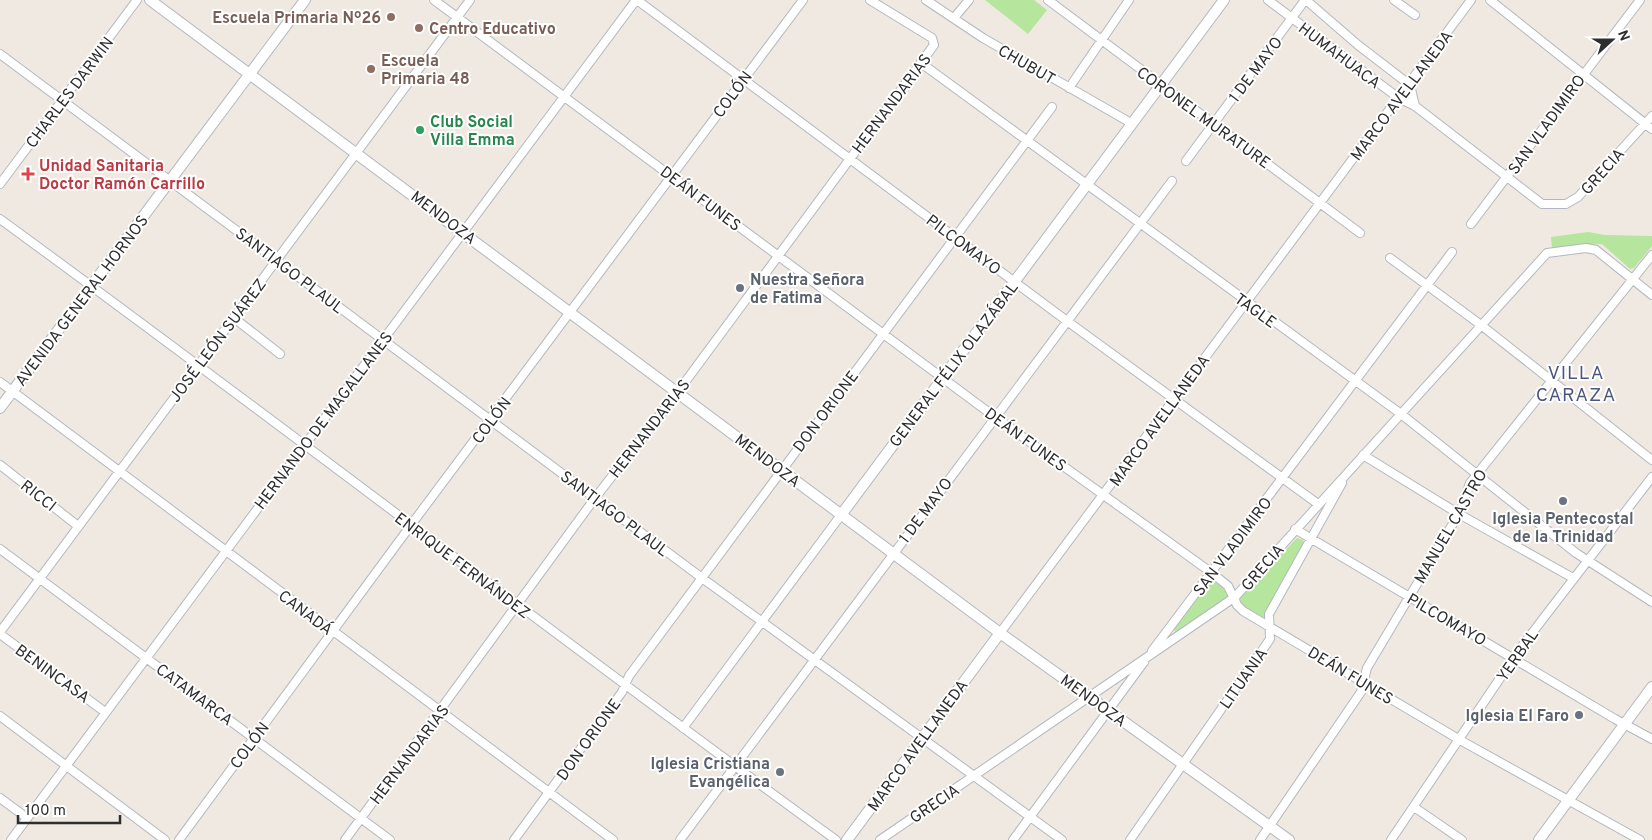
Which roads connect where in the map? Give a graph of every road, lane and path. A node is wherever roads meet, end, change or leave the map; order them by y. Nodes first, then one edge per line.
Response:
1 (138, 0) edge
2 (150, 0) edge
3 (305, 0) edge
4 (434, 0) edge
5 (470, 0) edge
6 (636, 0) edge
7 (804, 0) edge
8 (870, 0) edge
9 (926, 0) edge
10 (969, 0) edge
11 (1048, 0) edge
12 (1129, 0) edge
13 (1224, 0) edge
14 (1268, 0) edge
15 (1305, 0) edge
16 (1394, 0) edge
17 (1471, 0) edge
18 (1490, 0) edge
19 (1640, 0) edge
20 (1415, 15) dead end
21 (457, 17) junction
22 (954, 18) junction
23 (1292, 19) junction
24 (1101, 40) junction
25 (0, 54) edge
26 (921, 64) junction
27 (250, 74) junction
28 (1583, 74) junction
29 (743, 80) junction
30 (1160, 85) junction
31 (1410, 85) junction
32 (1069, 88) junction
33 (564, 96) junction
34 (1400, 99) junction
35 (62, 102) junction
36 (1415, 106) junction
37 (1052, 107) dead end
38 (1652, 116) edge
39 (1131, 123) junction
40 (1645, 124) junction
41 (1213, 125) junction
42 (1652, 129) edge
43 (1027, 142) junction
44 (358, 153) junction
45 (850, 159) junction
46 (1186, 161) dead end
47 (671, 176) junction
48 (1506, 178) junction
49 (171, 181) junction
50 (1172, 181) dead end
51 (0, 184) edge
52 (1086, 185) junction
53 (1321, 202) junction
54 (1542, 204) joint
55 (0, 219) edge
56 (1139, 224) junction
57 (1471, 224) dead end
58 (463, 232) junction
59 (1360, 233) dead end
60 (956, 238) junction
61 (1452, 252) dead end
62 (1652, 255) edge
63 (778, 256) junction
64 (1390, 258) dead end
65 (277, 260) junction
66 (1632, 279) junction
67 (1014, 281) junction
68 (1427, 285) junction
69 (92, 286) junction
70 (1652, 295) edge
71 (1245, 302) junction
72 (570, 313) junction
73 (234, 318) junction
74 (1067, 321) junction
75 (1481, 325) junction
76 (884, 334) junction
77 (382, 340) junction
78 (280, 354) dead end
79 (199, 365) junction
80 (942, 378) junction
81 (1551, 380) junction
82 (1354, 381) junction
83 (0, 382) edge
84 (12, 391) junction
85 (677, 393) junction
86 (1174, 400) junction
87 (0, 408) edge
88 (1401, 414) junction
89 (995, 417) junction
90 (490, 420) junction
91 (304, 446) junction
92 (1364, 455) junction
93 (1652, 460) edge
94 (0, 465) edge
95 (781, 469) junction
96 (119, 471) junction
97 (1477, 473) junction
98 (1652, 477) edge
99 (1283, 478) junction
100 (1344, 479) junction
101 (1104, 495) junction
102 (595, 498) junction
103 (1318, 504) junction
104 (1459, 514) junction
105 (841, 515) junction
106 (411, 525) junction
107 (78, 526) junction
108 (1295, 529) junction
109 (1312, 539) junction
110 (0, 549) edge
111 (225, 551) junction
112 (893, 553) junction
113 (1587, 560) junction
114 (1212, 573) junction
115 (702, 578) junction
116 (1573, 578) junction
117 (39, 579) junction
118 (1235, 597) junction
119 (1409, 598) junction
120 (1652, 602) edge
121 (517, 605) junction
122 (761, 622) junction
123 (1269, 626) junction
124 (333, 632) junction
125 (1000, 632) junction
126 (0, 633) edge
127 (1147, 657) junction
128 (146, 658) junction
129 (1515, 658) junction
130 (814, 660) junction
131 (1364, 682) junction
132 (625, 685) junction
133 (1652, 686) edge
134 (1090, 698) junction
135 (1109, 711) junction
136 (105, 712) junction
137 (440, 712) junction
138 (0, 716) edge
139 (1624, 723) junction
140 (683, 728) junction
141 (254, 738) junction
142 (1652, 739) edge
143 (922, 740) junction
144 (1460, 740) junction
145 (1183, 763) junction
146 (66, 765) junction
147 (734, 766) junction
148 (975, 776) junction
149 (549, 793) junction
150 (0, 798) edge
151 (1567, 800) junction
152 (1414, 807) junction
153 (1030, 817) junction
154 (27, 818) junction
155 (361, 819) junction
156 (1270, 826) junction
157 (11, 840) edge
158 (165, 840) edge
159 (179, 840) edge
160 (345, 840) edge
161 (390, 840) edge
162 (514, 840) edge
163 (613, 840) edge
164 (680, 840) edge
165 (836, 840) edge
166 (847, 840) edge
167 (880, 840) edge
168 (1013, 840) edge
169 (1062, 840) edge
170 (1130, 840) edge
171 (1260, 840) edge
172 (1289, 840) edge
173 (1391, 840) edge
174 (1462, 840) edge
175 (1539, 840) edge
176 (1640, 840) edge

1 - 35 street, CHARLES DARWIN
2 - 27 street, MENDOZA
3 - 27 street, AVENIDA GENERAL HORNOS
4 - 21 street, DEÁN FUNES
5 - 21 street, JOSÉ LEÓN SUÁREZ
6 - 29 street, PILCOMAYO
6 - 33 street, HERNANDO DE MAGALLANES
7 - 29 street, COLÓN
8 - 26 street, HERNANDARIAS
9 - 22 street, CHUBUT
10 - 22 street
11 - 24 street, CORONEL MURATURE
12 - 24 street
13 - 30 street, GENERAL FÉLIX OLAZÁBAL
14 - 23 street, HUMAHUACA
15 - 23 street, 1 DE MAYO
15 - 31 street, HUMAHUACA
16 - 20 street
17 - 31 street, MARCO AVELLANEDA
18 - 28 street
19 - 28 street, SAN VLADIMIRO
21 - 33 street, DEÁN FUNES
21 - 44 street, JOSÉ LEÓN SUÁREZ
22 - 32 street, CHUBUT
23 - 34 street, HUMAHUACA
23 - 41 street, 1 DE MAYO
24 - 30 street, CORONEL MURATURE
24 - 32 street
25 - 35 street, SANTIAGO PLAUL
26 - 43 street, TAGLE
26 - 45 street, HERNANDARIAS
27 - 44 street, MENDOZA
27 - 49 street, AVENIDA GENERAL HORNOS
28 - 40 street
28 - 48 street, SAN VLADIMIRO
29 - 45 street, PILCOMAYO
29 - 47 street, COLÓN
30 - 39 street, GENERAL FÉLIX OLAZÁBAL
30 - 41 street, CORONEL MURATURE
31 - 34 street, MARCO AVELLANEDA
31 - 36 street
32 - 39 street, CHUBUT
33 - 47 street, DEÁN FUNES
33 - 58 street, HERNANDO DE MAGALLANES
34 - 36 street, HUMAHUACA
34 - 53 street, MARCO AVELLANEDA
35 - 49 street, SANTIAGO PLAUL
35 - 51 street, CHARLES DARWIN
36 - 48 street, HUMAHUACA
37 - 43 street, DON ORIONE
38 - 40 street, GRECIA
39 - 52 street, GENERAL FÉLIX OLAZÁBAL
40 - 42 street
40 - 54 street, GRECIA
41 - 46 street, 1 DE MAYO
41 - 53 street, CORONEL MURATURE
43 - 52 street, TAGLE
43 - 60 street, DON ORIONE
44 - 58 street, MENDOZA
44 - 65 street, JOSÉ LEÓN SUÁREZ
45 - 60 street, PILCOMAYO
45 - 63 street, HERNANDARIAS
47 - 63 street, DEÁN FUNES
47 - 72 street, COLÓN
48 - 54 street, HUMAHUACA
48 - 57 street, SAN VLADIMIRO
49 - 65 street, SANTIAGO PLAUL
49 - 69 street, AVENIDA GENERAL HORNOS
50 - 56 street, 1 DE MAYO
52 - 56 street, TAGLE
52 - 67 street, GENERAL FÉLIX OLAZÁBAL
53 - 59 street, CORONEL MURATURE
53 - 71 street, MARCO AVELLANEDA
55 - 69 street, ENRIQUE FERNÁNDEZ
56 - 71 street, TAGLE
56 - 74 street, 1 DE MAYO
58 - 72 street, MENDOZA
58 - 77 street, HERNANDO DE MAGALLANES
60 - 67 street, PILCOMAYO
60 - 76 street, DON ORIONE
61 - 68 street, SAN VLADIMIRO
62 - 66 street, MANUEL CASTRO
63 - 76 street, DEÁN FUNES
63 - 85 street, HERNANDARIAS
64 - 68 street
65 - 73 street, JOSÉ LEÓN SUÁREZ
65 - 77 street, SANTIAGO PLAUL
66 - 70 street
66 - 75 street, GRECIA
66 - 81 street, MANUEL CASTRO
67 - 74 street, PILCOMAYO
67 - 80 street, GENERAL FÉLIX OLAZÁBAL
68 - 75 street
68 - 82 street, SAN VLADIMIRO
69 - 79 street, ENRIQUE FERNÁNDEZ
69 - 84 street, AVENIDA GENERAL HORNOS
71 - 82 street, TAGLE
71 - 86 street, MARCO AVELLANEDA
72 - 85 street, MENDOZA
72 - 90 street, COLÓN
73 - 78 street
73 - 79 street, JOSÉ LEÓN SUÁREZ
74 - 86 street, PILCOMAYO
74 - 89 street, 1 DE MAYO
75 - 81 street
75 - 88 street, GRECIA
76 - 80 street, DEÁN FUNES
76 - 95 street, DON ORIONE
77 - 90 street, SANTIAGO PLAUL
77 - 91 street, HERNANDO DE MAGALLANES
79 - 91 street, ENRIQUE FERNÁNDEZ
79 - 96 street, JOSÉ LEÓN SUÁREZ
80 - 89 street, DEÁN FUNES
80 - 105 street, GENERAL FÉLIX OLAZÁBAL
81 - 93 street
81 - 97 street, MANUEL CASTRO
82 - 88 street, TAGLE
82 - 99 street, SAN VLADIMIRO
83 - 84 street, CANADÁ
84 - 87 street, AVENIDA GENERAL HORNOS
84 - 96 street, CANADÁ
85 - 95 street, MENDOZA
85 - 102 street, HERNANDARIAS
86 - 99 street, PILCOMAYO
86 - 101 street, MARCO AVELLANEDA
88 - 92 street, GRECIA
88 - 97 street, TAGLE
89 - 101 street, DEÁN FUNES
89 - 112 street, 1 DE MAYO
90 - 102 street, SANTIAGO PLAUL
90 - 106 street, COLÓN
91 - 106 street, ENRIQUE FERNÁNDEZ
91 - 111 street, HERNANDO DE MAGALLANES
92 - 100 street, GRECIA
92 - 104 street
94 - 107 street, RICCI
95 - 105 street, MENDOZA
95 - 115 street, DON ORIONE
96 - 107 street, JOSÉ LEÓN SUÁREZ
96 - 111 street, CANADÁ
97 - 104 street, MANUEL CASTRO
97 - 113 street, TAGLE
98 - 113 street, YERBAL
99 - 103 street, PILCOMAYO
99 - 114 street, SAN VLADIMIRO
100 - 103 street, GRECIA
100 - 109 street, LITUANIA
101 - 114 street, DEÁN FUNES
101 - 125 street, MARCO AVELLANEDA
102 - 115 street, SANTIAGO PLAUL
102 - 121 street, HERNANDARIAS
103 - 108 street, GRECIA
104 - 116 street
104 - 119 street, MANUEL CASTRO
105 - 112 street, MENDOZA
105 - 122 street, GENERAL FÉLIX OLAZÁBAL
106 - 121 street, ENRIQUE FERNÁNDEZ
106 - 124 street, COLÓN
107 - 117 street, JOSÉ LEÓN SUÁREZ
108 - 109 street, PILCOMAYO
108 - 118 street, GRECIA
109 - 119 street, PILCOMAYO
109 - 123 street, LITUANIA
110 - 117 street, CATAMARCA
111 - 124 street, CANADÁ
111 - 128 street, HERNANDO DE MAGALLANES
112 - 125 street, MENDOZA
112 - 130 street, 1 DE MAYO
113 - 116 street, YERBAL
113 - 120 street
114 - 118 street, DEÁN FUNES
114 - 127 street, SAN VLADIMIRO
115 - 122 street, SANTIAGO PLAUL
115 - 132 street, DON ORIONE
116 - 129 street, YERBAL
117 - 126 street, JOSÉ LEÓN SUÁREZ
117 - 128 street, CATAMARCA
118 - 123 street, DEÁN FUNES
118 - 127 street, GRECIA
119 - 129 street, PILCOMAYO
119 - 131 street, MANUEL CASTRO
121 - 132 street, ENRIQUE FERNÁNDEZ
121 - 137 street, HERNANDARIAS
122 - 130 street, SANTIAGO PLAUL
122 - 140 street, GENERAL FÉLIX OLAZÁBAL
123 - 131 street, DEÁN FUNES
123 - 145 street, LITUANIA
124 - 137 street, CANADÁ
124 - 141 street, COLÓN
125 - 134 street, MENDOZA
125 - 143 street, MARCO AVELLANEDA
126 - 136 street, BENINCASA
127 - 134 street, GRECIA
127 - 135 street, SAN VLADIMIRO
128 - 136 street, HERNANDO DE MAGALLANES
128 - 141 street, CATAMARCA
129 - 139 street, PILCOMAYO
129 - 144 street, YERBAL
130 - 143 street, SANTIAGO PLAUL
130 - 147 street, 1 DE MAYO
131 - 144 street, DEÁN FUNES
131 - 156 street, MANUEL CASTRO
132 - 140 street, ENRIQUE FERNÁNDEZ
132 - 149 street, DON ORIONE
133 - 139 street
134 - 135 street, MENDOZA
134 - 148 street, GRECIA
135 - 145 street, MENDOZA
135 - 153 street, SAN VLADIMIRO
136 - 146 street, HERNANDO DE MAGALLANES
137 - 149 street, CANADÁ
137 - 155 street, HERNANDARIAS
138 - 146 street
139 - 142 street, PILCOMAYO
139 - 151 street
140 - 147 street, ENRIQUE FERNÁNDEZ
141 - 155 street, CATAMARCA
141 - 159 street, COLÓN
143 - 148 street, SANTIAGO PLAUL
143 - 166 street, MARCO AVELLANEDA
144 - 151 street, DEÁN FUNES
144 - 152 street, YERBAL
145 - 156 street, MENDOZA
145 - 170 street, LITUANIA
146 - 154 street, HERNANDO DE MAGALLANES
146 - 158 street
147 - 164 street, 1 DE MAYO
147 - 165 street, ENRIQUE FERNÁNDEZ
148 - 153 street, SANTIAGO PLAUL
148 - 167 street, GRECIA
149 - 162 street, DON ORIONE
149 - 163 street, CANADÁ
150 - 154 street
151 - 175 street
151 - 176 street, DEÁN FUNES
152 - 173 street, YERBAL
152 - 174 street
153 - 168 street, SAN VLADIMIRO
153 - 169 street, SANTIAGO PLAUL
154 - 157 street, HERNANDO DE MAGALLANES
155 - 160 street, HERNANDARIAS
155 - 161 street, CATAMARCA
156 - 171 street, MANUEL CASTRO
156 - 172 street, MENDOZA

